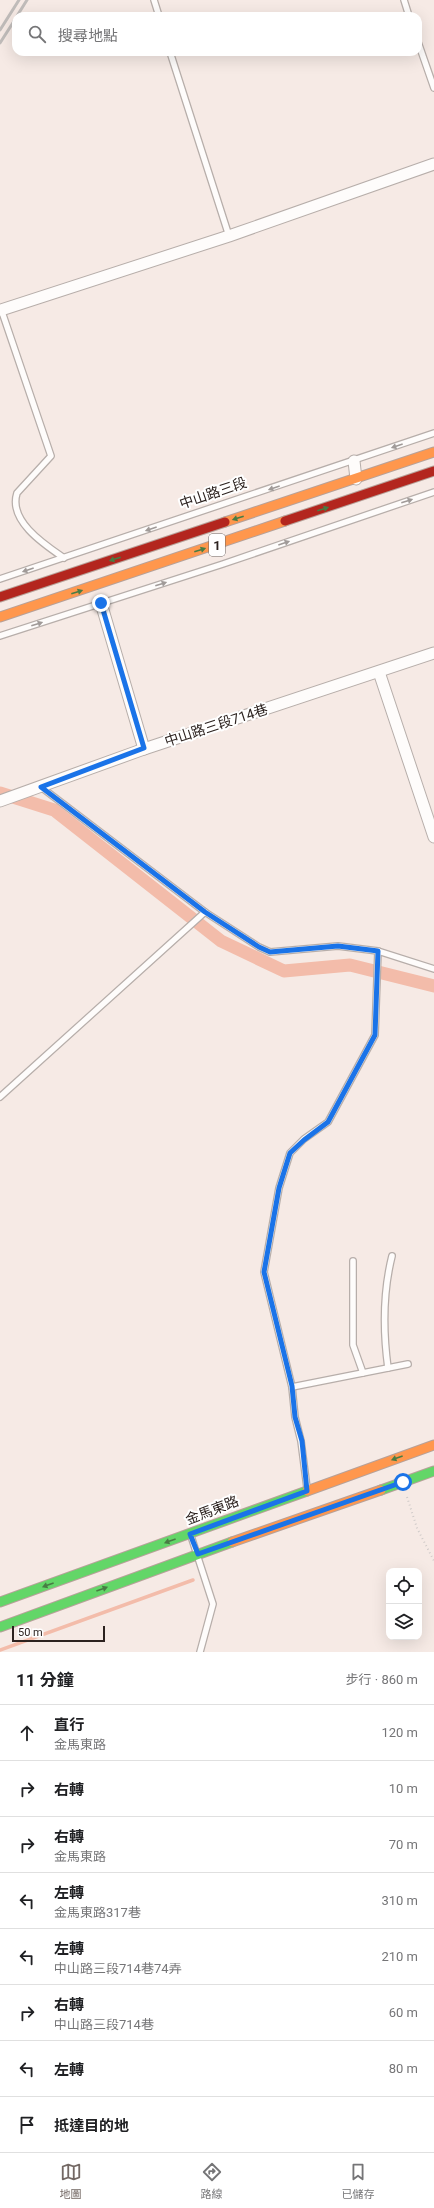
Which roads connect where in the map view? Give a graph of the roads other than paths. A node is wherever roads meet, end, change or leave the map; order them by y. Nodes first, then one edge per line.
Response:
1 (154, 0) edge
2 (404, 0) edge
3 (158, 12) edge
4 (408, 12) edge
5 (422, 54) edge
6 (171, 56) edge
7 (434, 88) edge
8 (434, 164) edge
9 (229, 236) junction
10 (1, 308) edge
11 (434, 433) edge
12 (434, 452) edge
13 (354, 461) junction
14 (434, 471) edge
15 (356, 479) junction
16 (434, 492) edge
17 (64, 558) junction
18 (0, 580) edge
19 (0, 597) edge
20 (101, 603) junction
21 (0, 617) edge
22 (0, 636) edge
23 (434, 653) edge
24 (379, 672) junction
25 (144, 748) junction
26 (41, 787) junction
27 (0, 801) edge
28 (434, 837) edge
29 (205, 912) junction
30 (378, 951) junction
31 (434, 968) edge
32 (0, 1097) edge
33 (392, 1256) dead end
34 (352, 1260) dead end
35 (408, 1364) dead end
36 (388, 1368) junction
37 (363, 1373) junction
38 (292, 1386) junction
39 (434, 1445) edge
40 (434, 1471) edge
41 (307, 1491) junction
42 (190, 1534) junction
43 (198, 1554) junction
44 (0, 1602) edge
45 (0, 1627) edge
46 (200, 1652) edge

1 - 3 lane
2 - 4 lane
5 - 7 lane
6 - 9 lane
8 - 9 street
9 - 10 street
10 - 17 lane
11 -> 13 lane, 中山路三段
12 - 15 main road, 1
13 - 15 street
13 -> 17 lane, 中山路三段
21 -> 14 main road, 1
15 -> 19 main road, 1
20 -> 16 lane, 1
17 -> 18 lane, 中山路三段
22 -> 20 lane, 1
20 - 25 street
23 - 24 street, 中山路三段714巷
24 - 25 street, 中山路三段714巷
24 - 28 street
25 - 26 street, 中山路三段714巷
26 - 27 street, 中山路三段714巷
26 - 29 lane
29 - 30 lane
29 - 32 lane
30 - 31 lane
30 - 38 lane
33 - 36 lane
34 - 37 lane
35 - 36 lane
36 - 37 lane
37 - 38 lane
38 - 41 lane
39 -> 41 main road, 金馬東路
40 - 43 main road
41 - 42 main road, 金馬東路
42 - 43 lane
42 -> 44 main road, 金馬東路
45 -> 43 main road
43 - 46 lane

